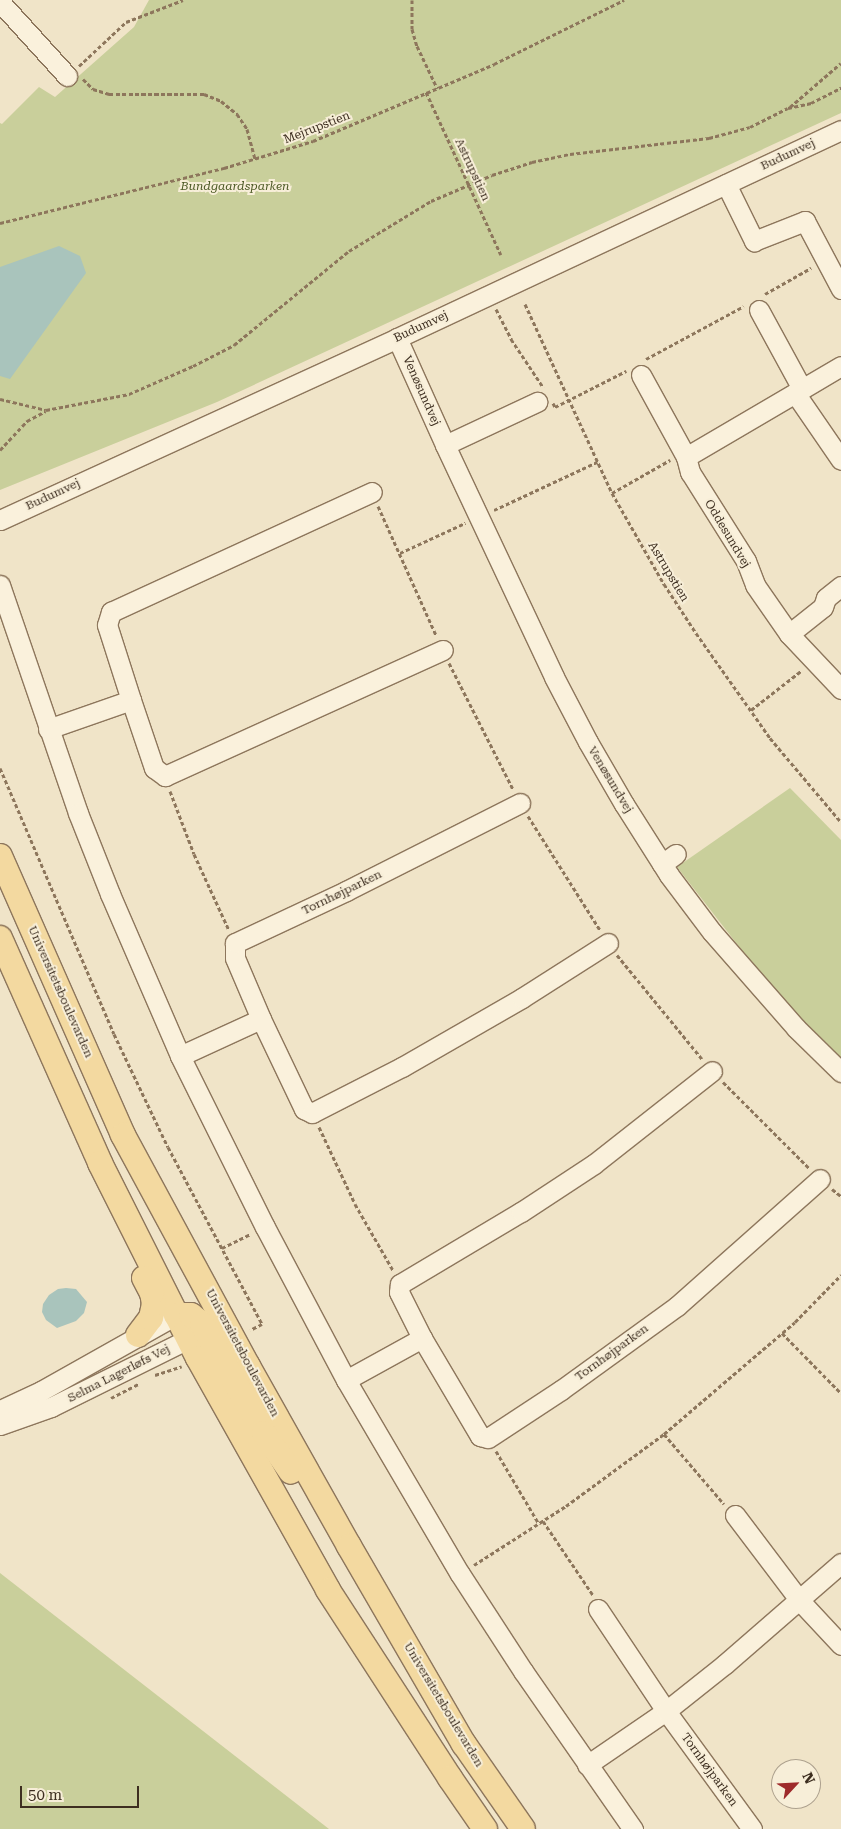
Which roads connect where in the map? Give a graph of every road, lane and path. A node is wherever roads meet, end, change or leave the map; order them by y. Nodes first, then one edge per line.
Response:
1 (183, 0) edge
2 (412, 0) edge
3 (624, 0) edge
4 (0, 2) edge
5 (841, 63) edge
6 (70, 73) junction
7 (437, 88) junction
8 (841, 88) edge
9 (426, 92) junction
10 (788, 108) junction
11 (841, 130) edge
12 (256, 159) junction
13 (468, 184) junction
14 (726, 184) junction
15 (0, 223) edge
16 (501, 255) dead end
17 (825, 260) junction
18 (841, 289) edge
19 (489, 295) junction
20 (525, 304) dead end
21 (755, 304) junction
22 (397, 338) junction
23 (841, 366) edge
24 (637, 369) junction
25 (799, 391) junction
26 (0, 399) edge
27 (545, 399) junction
28 (569, 400) junction
29 (46, 410) junction
30 (445, 445) junction
31 (0, 450) edge
32 (685, 455) junction
33 (841, 460) edge
34 (597, 462) junction
35 (372, 492) joint
36 (612, 493) junction
37 (478, 517) junction
38 (0, 520) edge
39 (400, 553) junction
40 (0, 585) edge
41 (841, 586) edge
42 (789, 634) junction
43 (443, 650) junction
44 (815, 660) junction
45 (841, 689) edge
46 (131, 700) junction
47 (751, 710) junction
48 (48, 729) junction
49 (0, 768) edge
50 (165, 776) junction
51 (520, 803) junction
52 (841, 822) edge
53 (0, 856) edge
54 (0, 938) edge
55 (235, 943) junction
56 (608, 943) junction
57 (0, 971) edge
58 (261, 1020) junction
59 (180, 1056) junction
60 (712, 1072) junction
61 (841, 1072) edge
62 (312, 1113) junction
63 (820, 1179) junction
64 (841, 1196) edge
65 (265, 1227) junction
66 (841, 1275) edge
67 (400, 1284) junction
68 (213, 1300) junction
69 (176, 1315) junction
70 (782, 1333) junction
71 (197, 1334) junction
72 (138, 1335) junction
73 (422, 1338) junction
74 (346, 1380) junction
75 (841, 1393) edge
76 (0, 1410) edge
77 (0, 1425) edge
78 (664, 1434) junction
79 (488, 1438) junction
80 (735, 1515) joint
81 (543, 1521) junction
82 (539, 1524) junction
83 (350, 1546) junction
84 (841, 1563) edge
85 (460, 1574) junction
86 (800, 1600) junction
87 (598, 1609) joint
88 (841, 1645) edge
89 (666, 1710) junction
90 (587, 1765) junction
91 (485, 1829) edge
92 (523, 1829) edge
93 (633, 1829) edge
94 (752, 1829) edge

1 - 6 path
2 - 7 path
3 - 7 path, Mejrupstien
4 - 6 street
5 - 10 path
6 - 12 path
7 - 9 path, Mejrupstien
8 - 10 path
9 - 12 path, Mejrupstien
9 - 13 path, Astrupstien
10 - 13 path
11 - 14 street, Budumvej
12 - 15 path, Mejrupstien
13 - 16 path, Astrupstien
13 - 29 path
14 - 17 street
14 - 19 street, Budumvej
17 - 18 street
17 - 21 path
19 - 22 street, Budumvej
19 - 27 path
20 - 28 path, Astrupstien
21 - 24 path
21 - 25 street
22 - 30 street, Venøsundvej
22 - 38 street, Budumvej
23 - 25 street
24 - 28 path
24 - 32 street, Oddesundvej
25 - 32 street
25 - 33 street
26 - 29 path
27 - 28 path
27 - 30 street
28 - 34 path, Astrupstien
29 - 31 path
30 - 37 street, Venøsundvej
32 - 36 path
32 - 42 street, Oddesundvej
34 - 36 path, Astrupstien
34 - 37 path
35 - 39 path
35 - 46 street
36 - 47 path, Astrupstien
37 - 39 path
37 - 61 street, Venøsundvej
39 - 43 path
40 - 48 street
41 - 42 street
42 - 44 street, Oddesundvej
43 - 50 street
43 - 51 path
44 - 45 street, Oddesundvej
44 - 47 path
46 - 48 street
46 - 50 street
47 - 52 path, Astrupstien
48 - 59 street
49 - 65 path
50 - 55 path
51 - 55 street, Tornhøjparken
51 - 56 path
53 - 68 main road, Universitetsboulevarden
54 - 69 main road
55 - 58 street
56 - 60 path
56 - 62 street
57 - 72 main road
58 - 59 street
58 - 62 street
59 - 65 street
60 - 63 path
60 - 67 street
62 - 67 path
63 - 64 path
63 - 79 street, Tornhøjparken
65 - 74 street
66 - 70 path
67 - 73 street
68 - 71 street
68 - 83 main road, Universitetsboulevarden
69 - 71 main road
69 - 72 street, Selma Lagerløfs Vej
70 - 75 path
70 - 78 path
71 - 77 street, Selma Lagerløfs Vej
71 - 83 main road
71 - 91 main road
72 - 76 street, Selma Lagerløfs Vej
73 - 74 street
73 - 79 street
74 - 85 street
78 - 80 path
78 - 81 path
79 - 82 path
80 - 86 street
81 - 82 path
81 - 87 path
82 - 85 path
83 - 92 main road, Universitetsboulevarden
84 - 86 street
85 - 90 street
86 - 88 street
86 - 89 street
87 - 89 street, Tornhøjparken
89 - 90 street
89 - 94 street, Tornhøjparken
90 - 93 street

